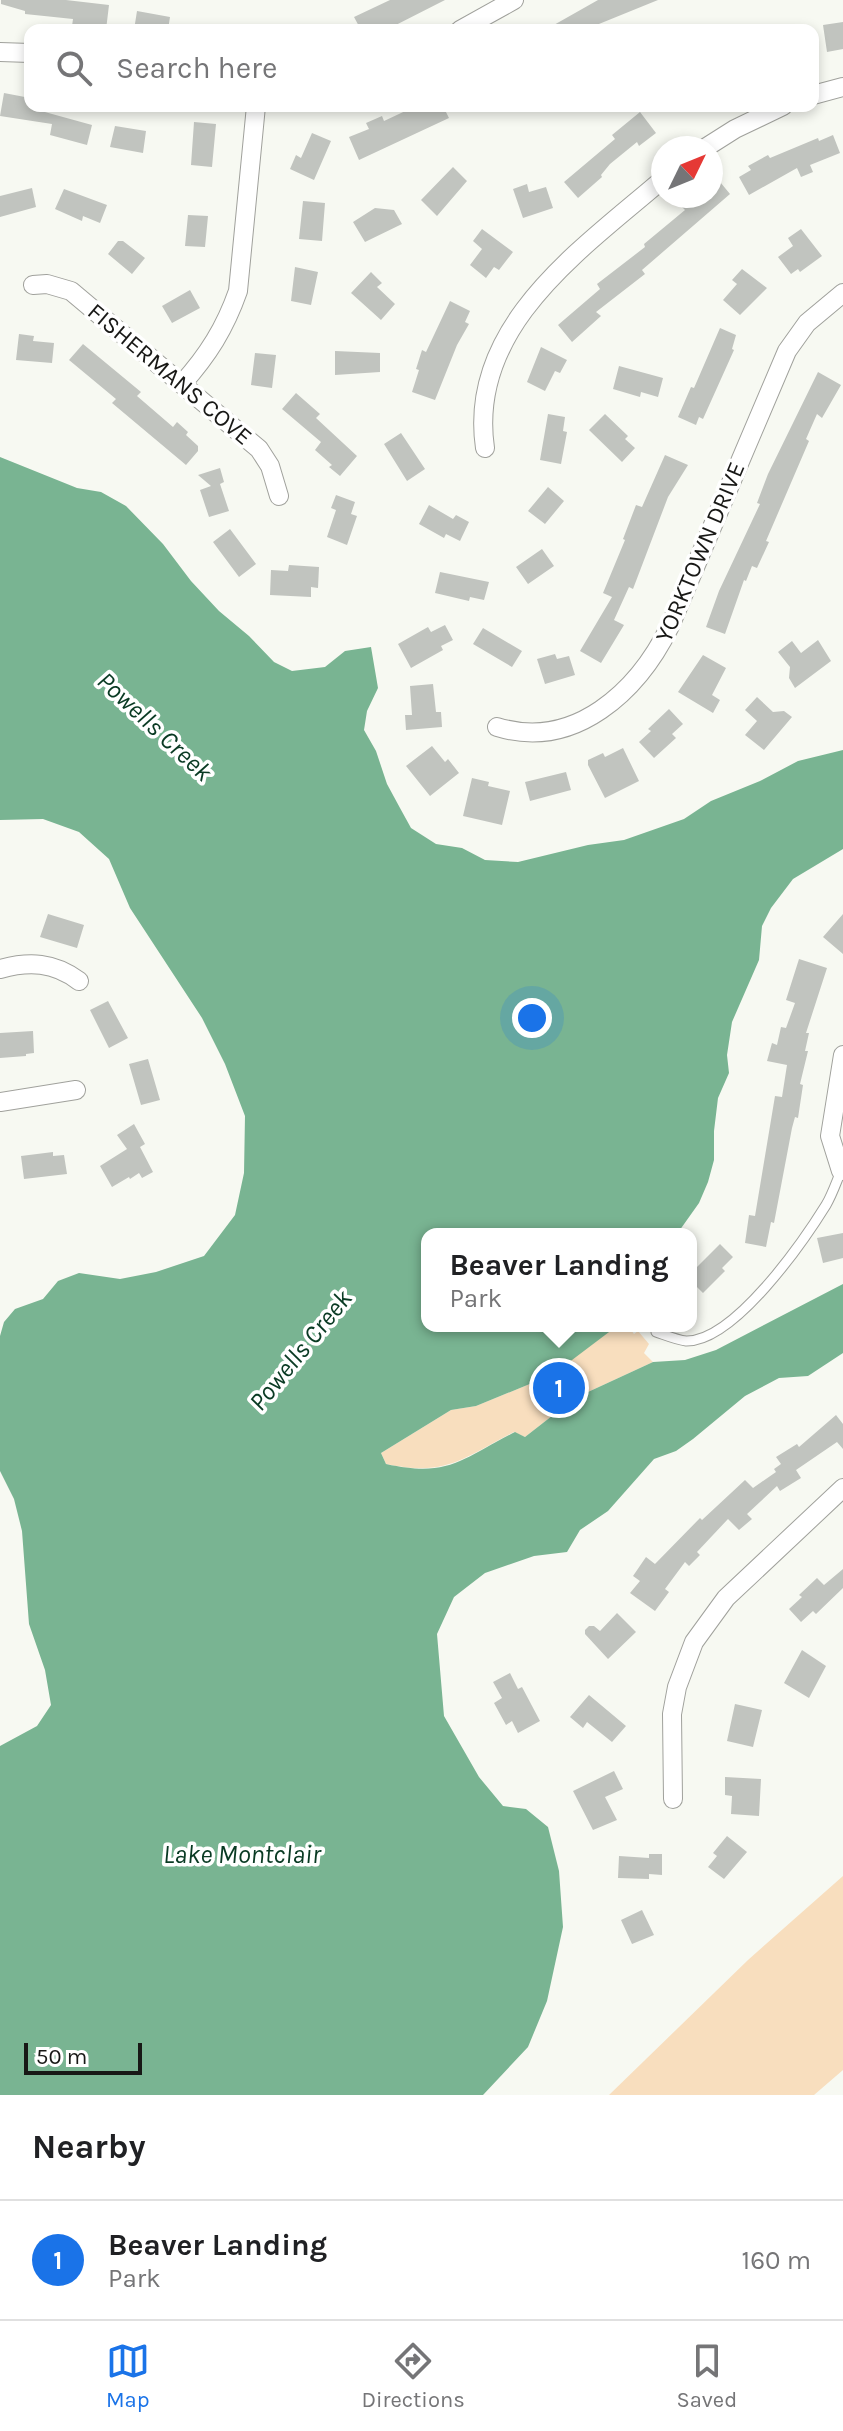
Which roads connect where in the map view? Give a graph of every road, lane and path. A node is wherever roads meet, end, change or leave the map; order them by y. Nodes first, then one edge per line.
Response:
1 (514, 0) edge
2 (471, 24) edge
3 (0, 52) edge
4 (24, 53) edge
5 (843, 87) edge
6 (819, 93) edge
7 (255, 112) edge
8 (770, 112) edge
9 (723, 137) edge
10 (651, 189) edge
11 (33, 285) dead end
12 (843, 293) edge
13 (182, 384) junction
14 (485, 448) dead end
15 (279, 496) dead end
16 (497, 727) dead end
17 (0, 969) edge
18 (79, 981) dead end
19 (843, 1055) edge
20 (76, 1090) dead end
21 (0, 1102) edge
22 (841, 1171) joint
23 (656, 1332) dead end
24 (843, 1488) edge
25 (673, 1799) dead end

1 - 2 street
3 - 4 street
5 - 6 street
7 - 13 street
8 - 9 street
10 - 14 street
11 - 13 street, FISHERMANS COVE
12 - 16 street, YORKTOWN DRIVE
13 - 15 street, FISHERMANS COVE
17 - 18 street
19 - 22 street
20 - 21 street
22 - 23 lane
24 - 25 street

